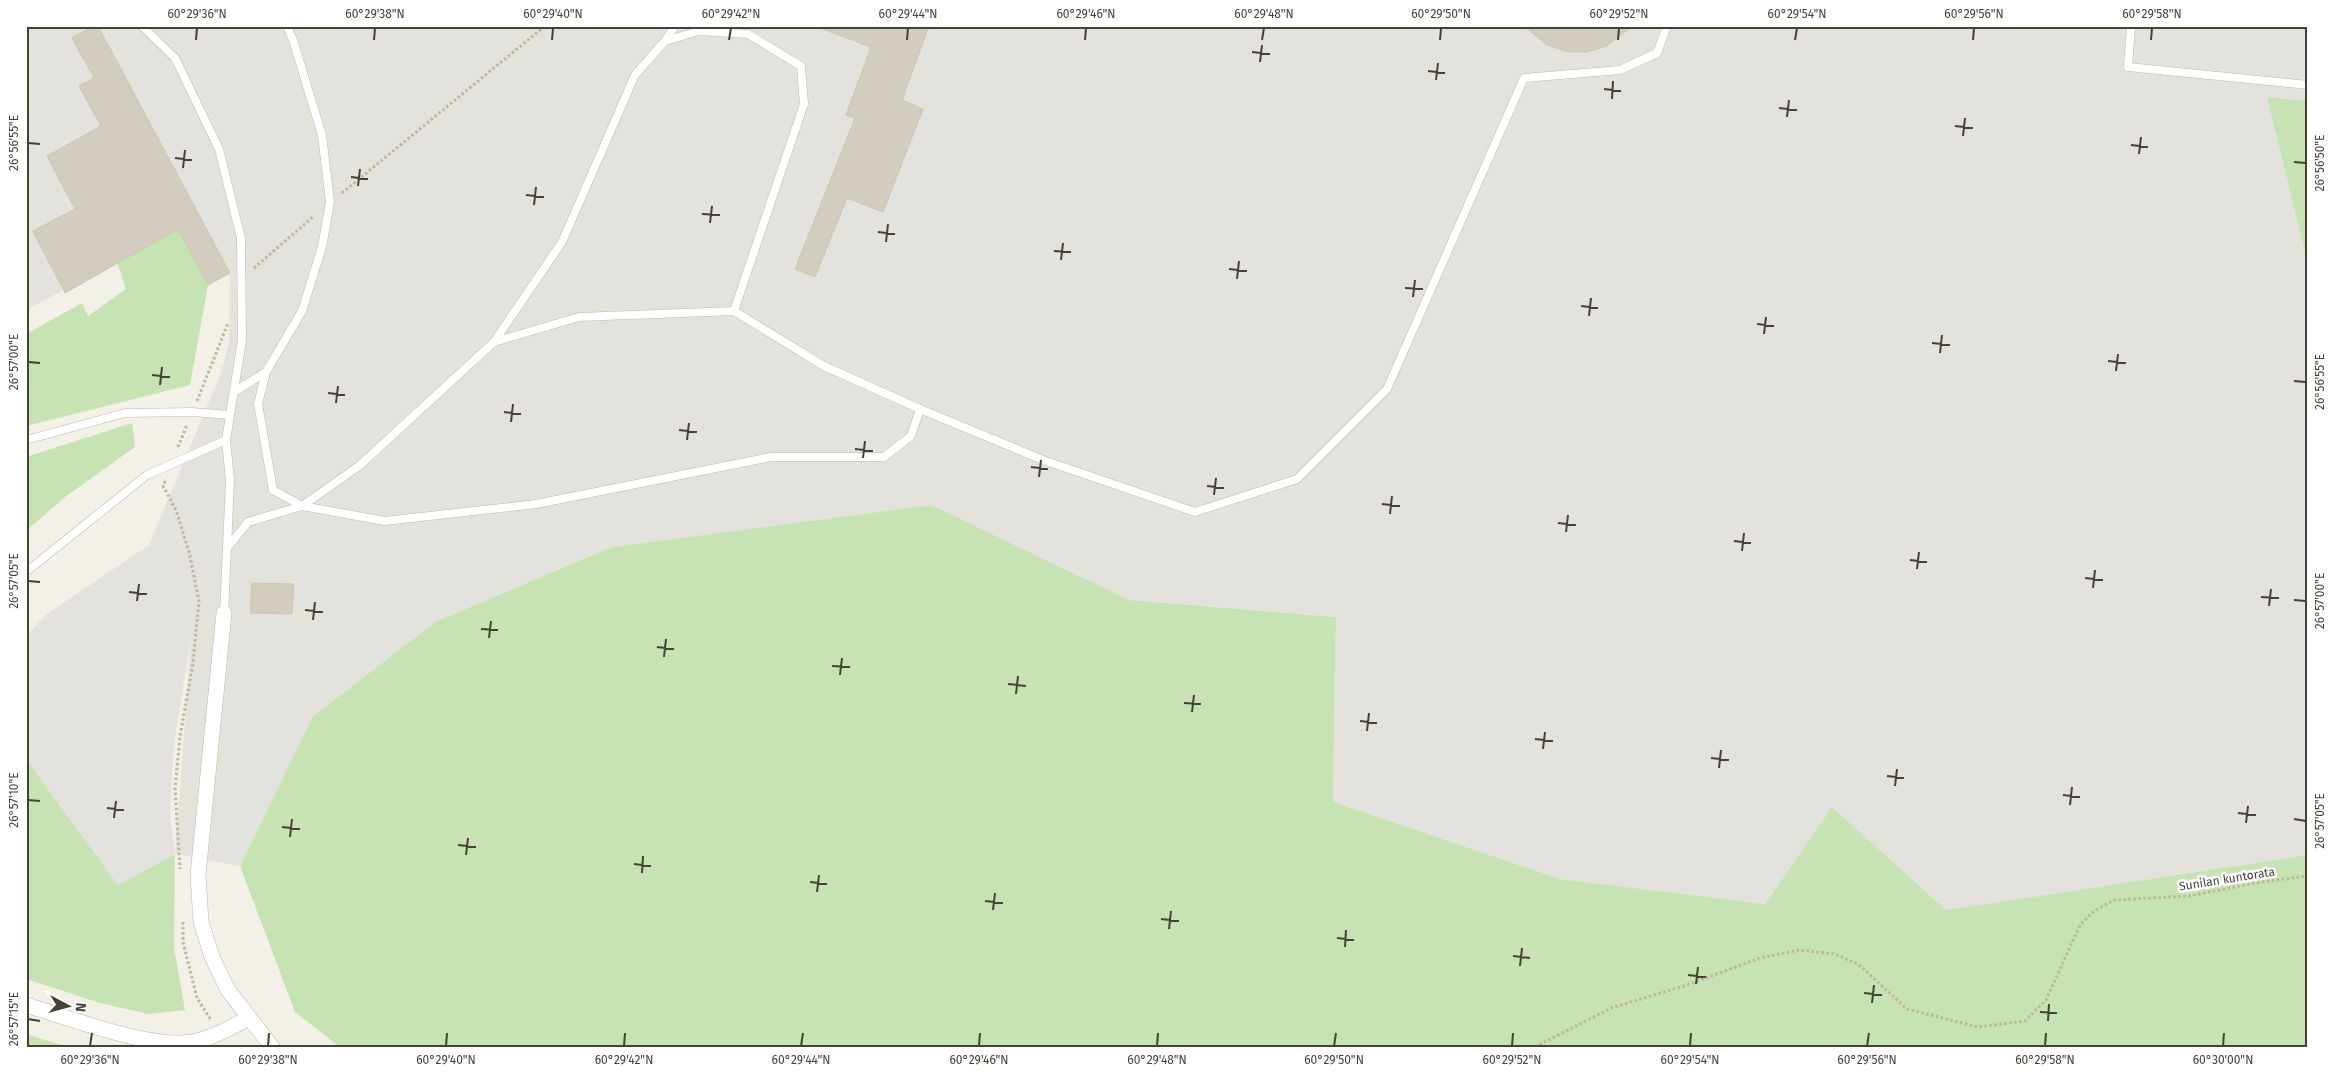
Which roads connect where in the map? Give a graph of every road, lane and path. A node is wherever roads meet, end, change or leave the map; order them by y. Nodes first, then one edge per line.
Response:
1 (142, 26) edge
2 (287, 26) edge
3 (545, 26) edge
4 (675, 26) edge
5 (1667, 26) edge
6 (2131, 26) edge
7 (665, 41) junction
8 (2308, 85) edge
9 (330, 202) junction
10 (241, 295) junction
11 (734, 311) junction
12 (494, 342) junction
13 (266, 372) junction
14 (234, 392) junction
15 (920, 409) junction
16 (192, 412) junction
17 (230, 415) junction
18 (26, 440) edge
19 (226, 440) junction
20 (172, 464) junction
21 (302, 506) junction
22 (227, 548) junction
23 (26, 572) edge
24 (224, 613) joint
25 (2308, 876) edge
26 (180, 879) dead end
27 (182, 915) dead end
28 (26, 1005) edge
29 (249, 1018) junction
30 (220, 1034) junction
31 (272, 1047) edge
32 (1535, 1047) edge

1 - 10 lane
2 - 9 lane
3 - 9 path
4 - 7 lane
5 - 15 lane
6 - 8 lane
7 - 11 lane
7 - 12 lane
9 - 10 path
9 - 13 lane
10 - 14 lane
10 - 16 path
11 - 12 lane
11 - 15 lane
12 - 21 lane
13 - 14 lane
13 - 21 lane
14 - 17 lane
15 - 21 lane
16 - 17 lane
16 - 18 lane
16 - 20 path
17 - 19 lane
19 - 20 lane
19 - 22 lane
20 - 23 lane
20 - 26 path
21 - 22 lane
22 - 24 lane
24 - 29 street
25 - 32 path, Sunilan kuntorata
27 - 30 path
28 - 30 street
29 - 30 street
29 - 31 street

